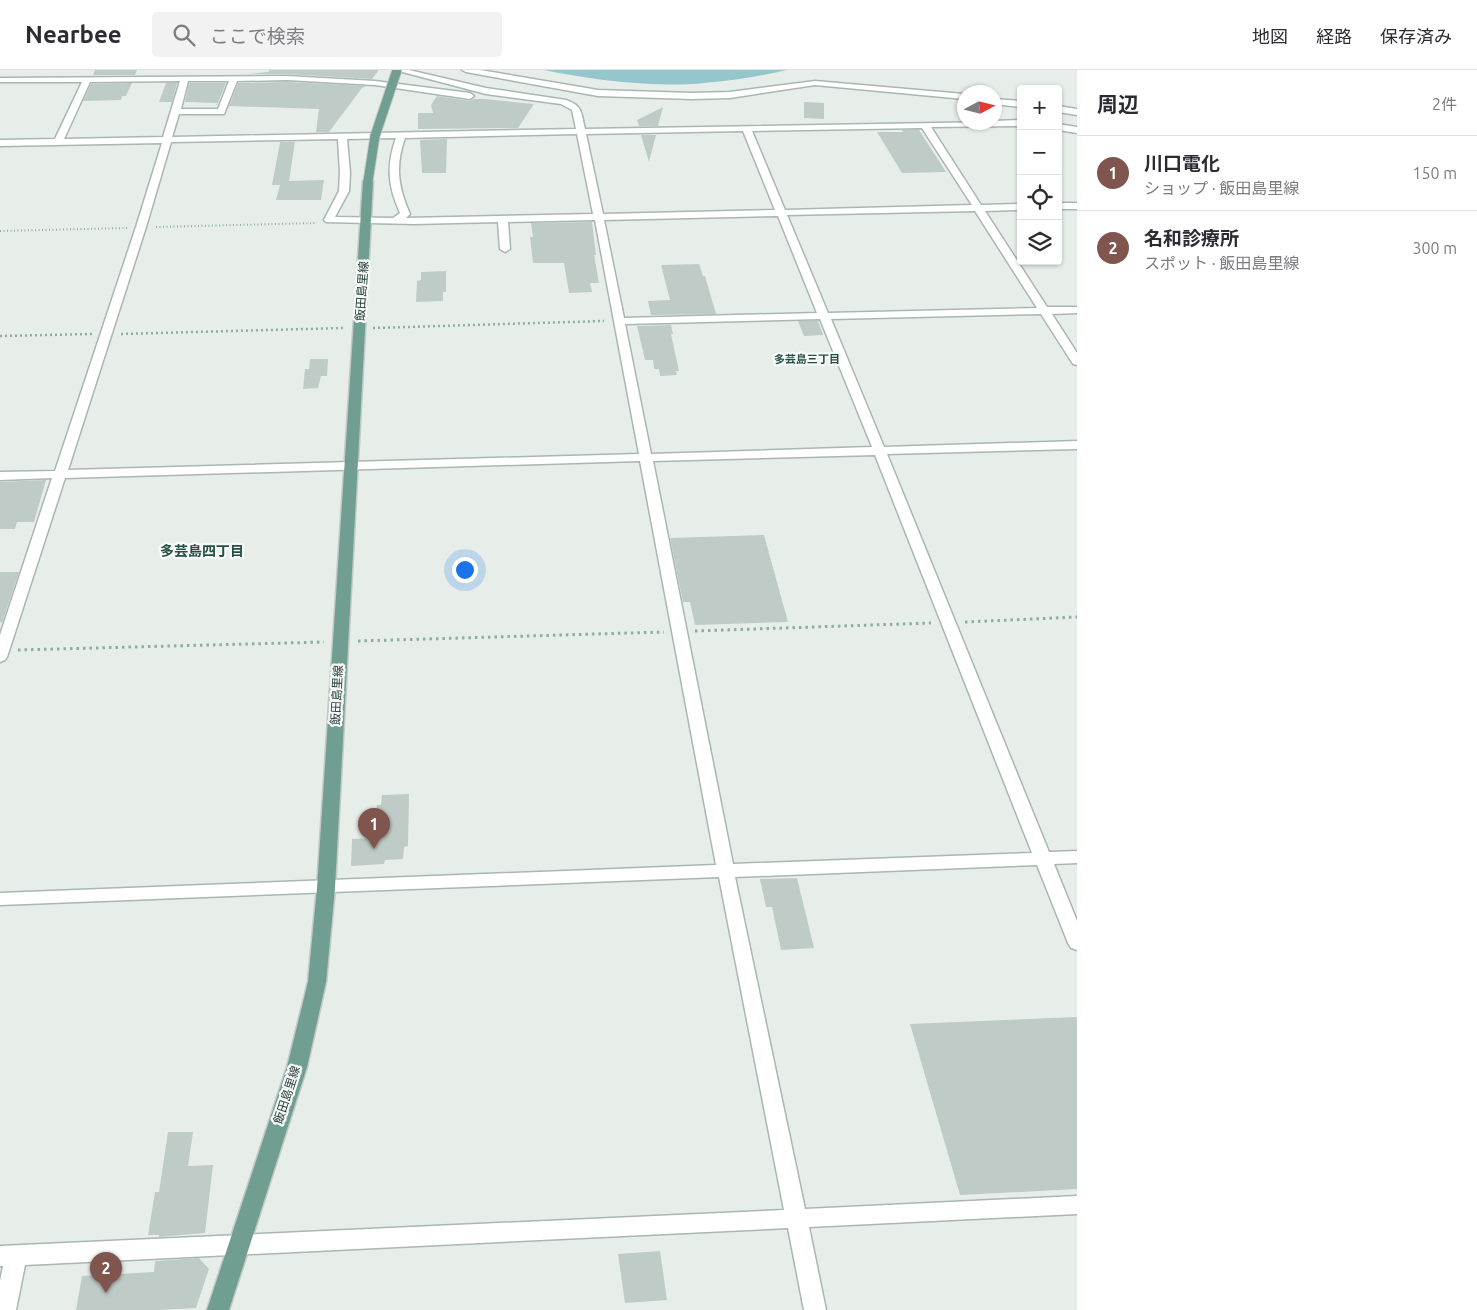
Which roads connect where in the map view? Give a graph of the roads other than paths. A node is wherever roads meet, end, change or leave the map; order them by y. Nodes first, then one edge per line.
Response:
1 (70, 70) edge
2 (142, 70) edge
3 (398, 70) edge
4 (466, 70) edge
5 (87, 79) junction
6 (134, 79) junction
7 (186, 79) junction
8 (68, 80) junction
9 (233, 80) junction
10 (0, 81) edge
11 (957, 97) edge
12 (541, 100) junction
13 (1002, 102) edge
14 (1017, 104) edge
15 (1062, 110) edge
16 (176, 111) junction
17 (1077, 112) edge
18 (1017, 123) edge
19 (925, 125) junction
20 (1062, 128) edge
21 (747, 129) junction
22 (1077, 130) edge
23 (581, 132) junction
24 (402, 135) junction
25 (342, 136) junction
26 (168, 140) junction
27 (58, 142) junction
28 (0, 144) edge
29 (1062, 206) edge
30 (1077, 206) edge
31 (1017, 207) edge
32 (978, 208) junction
33 (781, 213) junction
34 (599, 217) junction
35 (503, 219) junction
36 (366, 220) junction
37 (396, 220) junction
38 (505, 249) dead end
39 (1077, 310) edge
40 (1044, 311) junction
41 (824, 316) junction
42 (619, 321) junction
43 (1077, 362) edge
44 (1077, 445) edge
45 (879, 450) junction
46 (646, 456) junction
47 (350, 465) junction
48 (59, 474) junction
49 (0, 476) edge
50 (1, 653) edge
51 (1077, 857) edge
52 (1042, 859) junction
53 (726, 872) junction
54 (326, 888) junction
55 (0, 899) edge
56 (1077, 943) edge
57 (1077, 1205) edge
58 (796, 1217) junction
59 (238, 1246) junction
60 (8, 1256) edge
61 (4, 1310) edge
62 (218, 1310) edge
63 (815, 1310) edge

1 - 8 street
2 - 6 street
3 - 12 street
3 - 36 main road, 飯田島里線, bridge
4 - 11 street
5 - 6 street
5 - 8 street
5 - 27 street
6 - 7 street
7 - 9 street
7 - 16 street
8 - 10 street
9 - 12 street
9 - 16 street
12 - 23 street
13 - 14 street
15 - 17 street
16 - 26 street
18 - 19 street
19 - 21 street
19 - 32 street
20 - 22 street
21 - 23 street
21 - 33 street
23 - 24 street
23 - 34 street
24 - 25 street
24 - 37 street
25 - 26 street
25 - 36 street
26 - 27 street
26 - 48 street
27 - 28 street
29 - 30 street
31 - 32 street
32 - 33 street
32 - 40 street
33 - 34 street
33 - 41 street
34 - 35 street
34 - 42 street
35 - 37 street
35 - 38 street
36 - 37 street
36 - 47 main road, 飯田島里線
39 - 40 street
40 - 41 street
40 - 43 street
41 - 42 street
41 - 45 street
42 - 46 street
44 - 45 street
45 - 46 street
45 - 52 street
46 - 47 street
46 - 53 street
47 - 48 street
47 - 54 main road, 飯田島里線
48 - 49 street
48 - 50 street
51 - 52 street
52 - 53 street
52 - 56 street
53 - 54 street
53 - 58 street
54 - 55 street
54 - 59 main road, 飯田島里線
57 - 58 street
58 - 59 street
58 - 63 street
59 - 60 street
59 - 62 main road, 飯田島里線
60 - 61 street

